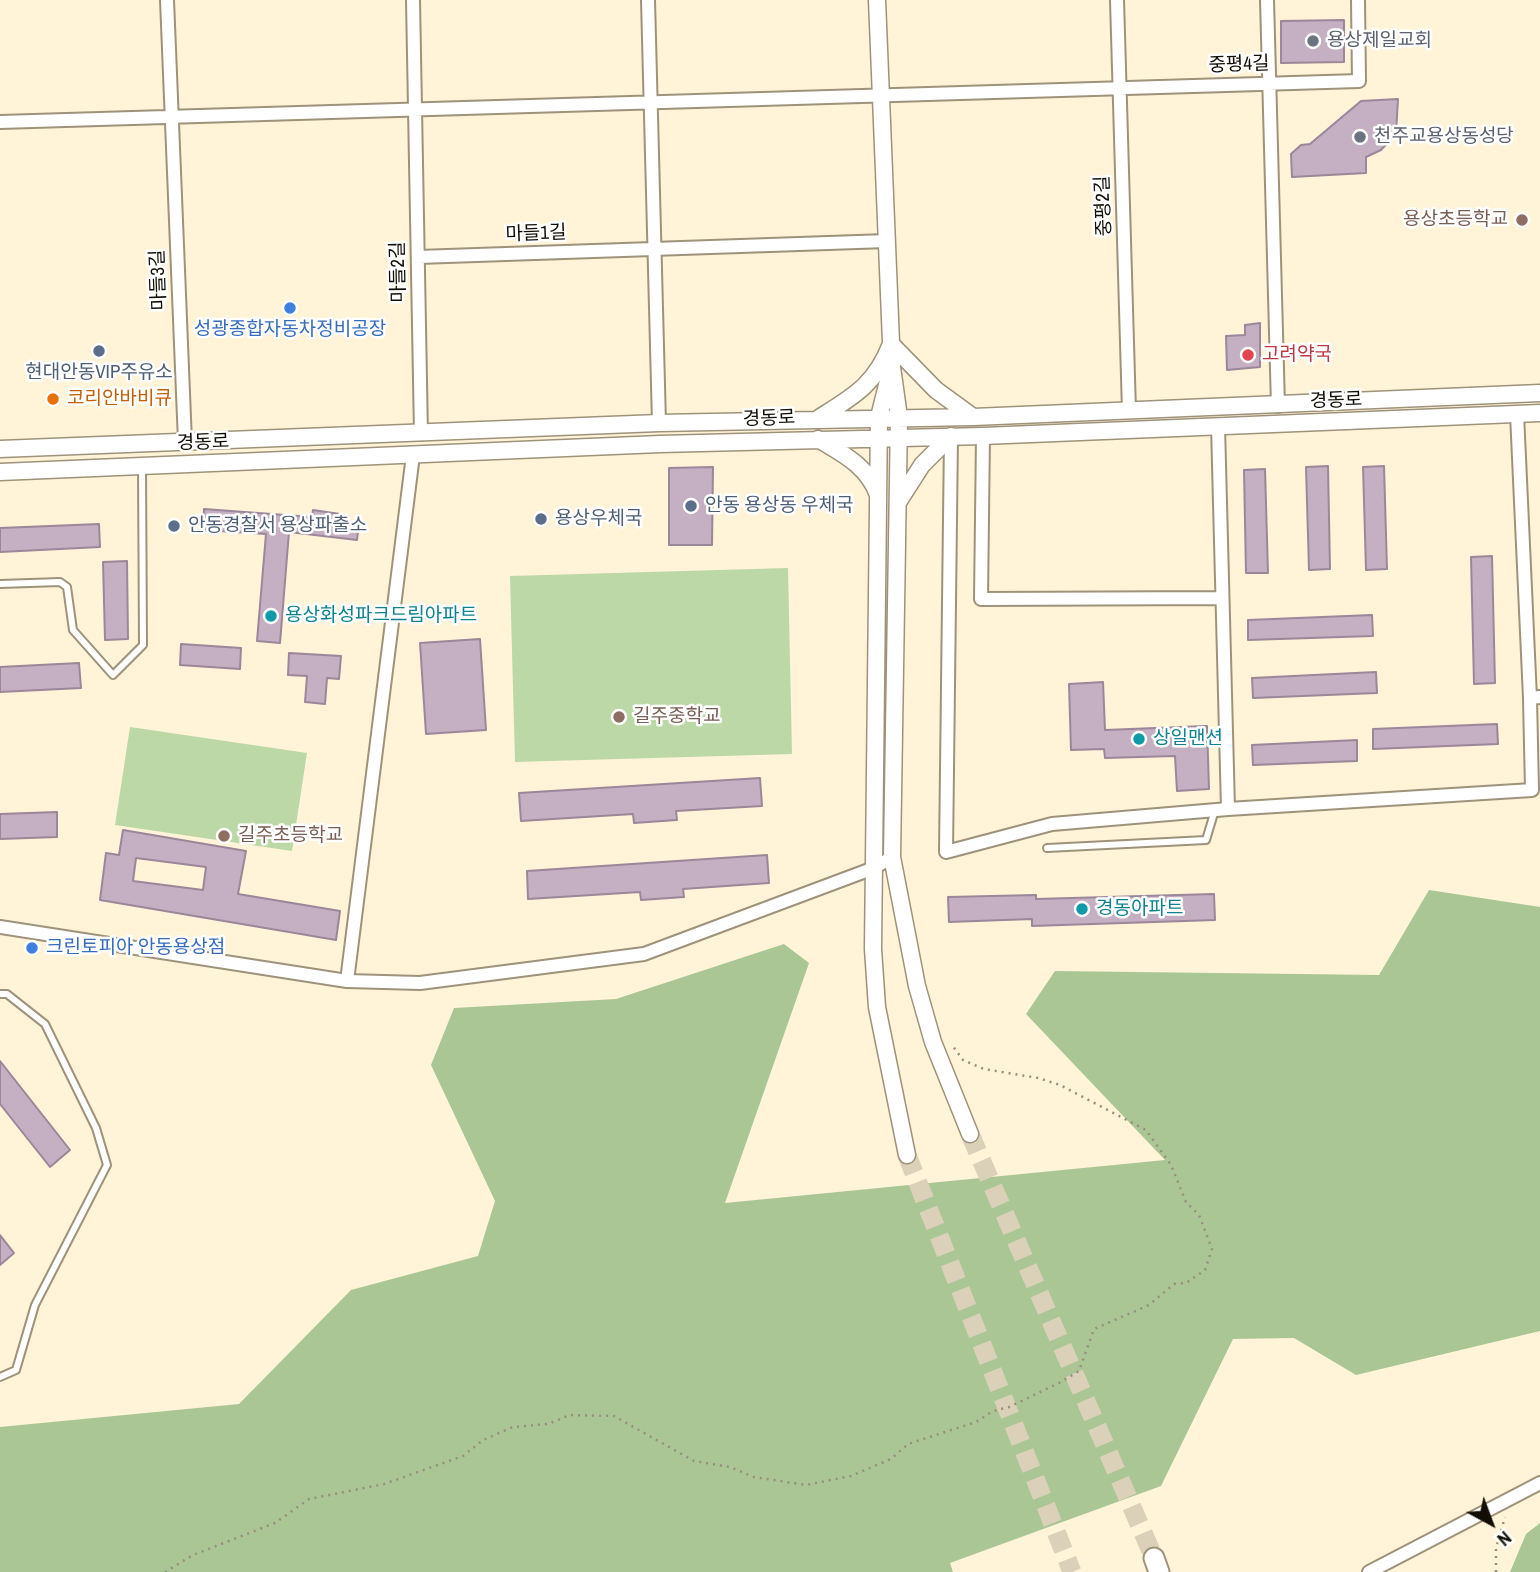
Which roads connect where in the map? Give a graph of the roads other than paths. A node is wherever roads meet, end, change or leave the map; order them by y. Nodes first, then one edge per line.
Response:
1 (167, 0) edge
2 (413, 0) edge
3 (648, 0) edge
4 (877, 0) edge
5 (1117, 0) edge
6 (1267, 0) edge
7 (1357, 0) edge
8 (1269, 84) junction
9 (1119, 88) junction
10 (881, 95) junction
11 (651, 102) junction
12 (415, 109) junction
13 (172, 117) junction
14 (0, 122) edge
15 (887, 240) junction
16 (654, 249) junction
17 (418, 257) junction
18 (891, 344) junction
19 (892, 367) junction
20 (1540, 393) edge
21 (1278, 405) junction
22 (1129, 411) junction
23 (1540, 413) edge
24 (1517, 414) junction
25 (879, 417) junction
26 (899, 417) junction
27 (973, 417) junction
28 (816, 419) junction
29 (659, 423) junction
30 (1218, 426) junction
31 (421, 434) junction
32 (951, 436) junction
33 (983, 436) junction
34 (880, 438) junction
35 (899, 438) junction
36 (818, 439) junction
37 (185, 442) junction
38 (0, 449) edge
39 (412, 455) junction
40 (142, 466) junction
41 (0, 472) edge
42 (899, 501) junction
43 (881, 502) junction
44 (0, 584) edge
45 (1533, 586) edge
46 (1222, 598) junction
47 (1535, 697) edge
48 (1222, 809) junction
49 (1047, 848) dead end
50 (892, 857) junction
51 (874, 868) junction
52 (0, 927) edge
53 (347, 981) junction
54 (0, 994) edge
55 (970, 1134) tunnel mouth
56 (907, 1155) tunnel mouth
57 (0, 1377) edge
58 (1540, 1483) edge
59 (1369, 1572) edge

1 - 13 street, 마들3길
2 - 12 street, 마들2길
3 - 11 street
4 - 10 street
5 - 9 street, 중평2길
6 - 8 street
7 - 8 street, 중평4길
8 - 9 street, 중평4길
8 - 21 street
9 - 10 street, 중평4길
9 - 22 street, 중평2길
10 - 11 street
10 - 15 street
11 - 12 street
11 - 16 street
12 - 13 street
12 - 17 street, 마들2길
13 - 14 street
13 - 37 street, 마들3길
15 - 16 street, 마들1길
15 - 18 street
16 - 17 street, 마들1길
16 - 29 street
17 - 31 street, 마들2길
18 - 19 street
18 - 27 street
18 - 28 street
19 - 25 street
19 - 26 street
20 - 21 street, 경동로
21 - 22 street, 경동로
22 - 27 street, 경동로
23 - 24 street, 경동로
24 - 30 street, 경동로
24 - 45 street
25 - 26 street, 경동로
25 - 28 street, 경동로
25 - 34 street
26 - 27 street, 경동로
26 - 35 street
28 - 29 street, 경동로
29 - 31 street, 경동로
30 - 33 street, 경동로
30 - 46 street
31 - 37 street, 경동로
32 - 33 street, 경동로
32 - 35 street, 경동로
32 - 42 street
32 - 48 street
33 - 46 street
34 - 35 street, 경동로
34 - 36 street, 경동로
34 - 43 street
35 - 42 street
36 - 39 street, 경동로
36 - 43 street
37 - 38 street, 경동로
39 - 40 street, 경동로
39 - 53 street
40 - 41 street, 경동로
40 - 44 lane
42 - 50 street
43 - 51 street
45 - 47 street
46 - 48 street
47 - 48 street
48 - 49 lane
50 - 51 street
50 - 55 street
51 - 53 street
51 - 56 street
52 - 53 street
54 - 57 lane
58 - 59 street

